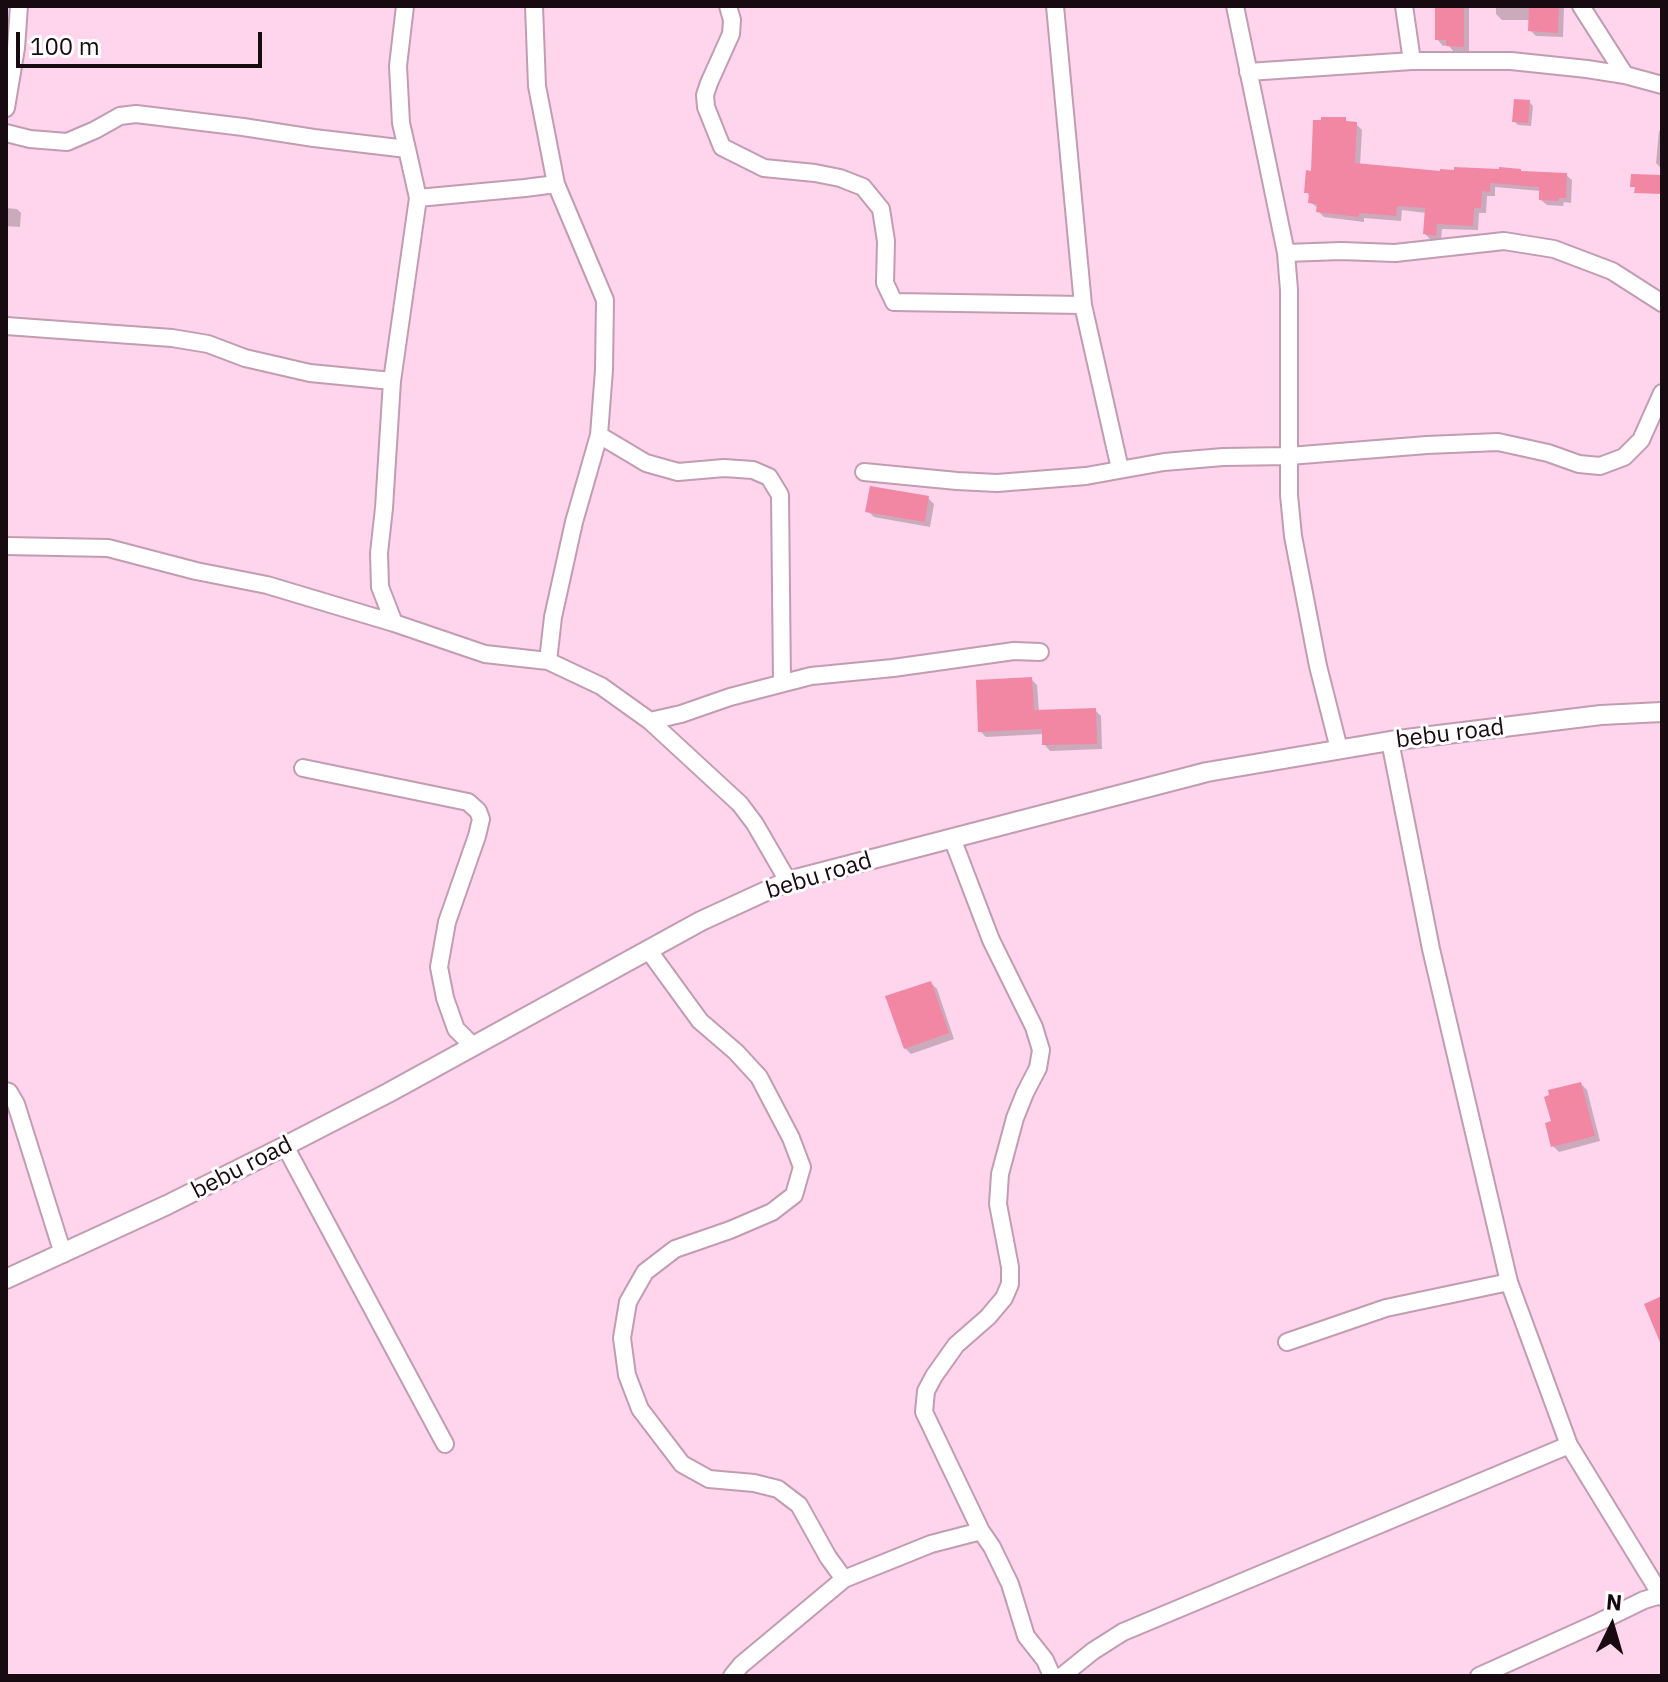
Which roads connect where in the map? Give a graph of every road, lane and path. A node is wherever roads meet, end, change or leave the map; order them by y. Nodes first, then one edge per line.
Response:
1 (19, 6) edge
2 (405, 6) edge
3 (534, 6) edge
4 (728, 6) edge
5 (1055, 6) edge
6 (1235, 6) edge
7 (1404, 6) edge
8 (1581, 6) edge
9 (1412, 61) junction
10 (8, 72) edge
11 (1248, 72) junction
12 (1625, 75) junction
13 (1662, 85) edge
14 (6, 108) edge
15 (6, 133) edge
16 (407, 149) junction
17 (556, 184) junction
18 (418, 198) junction
19 (1286, 253) junction
20 (1662, 303) edge
21 (1083, 305) junction
22 (6, 326) edge
23 (392, 381) junction
24 (1662, 393) edge
25 (599, 435) junction
26 (1289, 456) junction
27 (1120, 469) junction
28 (864, 472) dead end
29 (6, 546) edge
30 (394, 623) junction
31 (1040, 652) dead end
32 (548, 661) junction
33 (782, 683) junction
34 (1662, 712) edge
35 (650, 721) junction
36 (1390, 741) junction
37 (1339, 749) junction
38 (303, 768) dead end
39 (952, 838) junction
40 (788, 881) junction
41 (649, 951) junction
42 (473, 1046) junction
43 (6, 1091) edge
44 (285, 1146) junction
45 (63, 1254) junction
46 (6, 1279) edge
47 (1509, 1282) junction
48 (1287, 1342) dead end
49 (445, 1444) dead end
50 (1569, 1445) junction
51 (981, 1531) junction
52 (844, 1579) junction
53 (1661, 1596) edge
54 (732, 1676) edge
55 (1052, 1676) edge
56 (1062, 1676) edge
57 (1479, 1676) edge

1 - 10 street
2 - 16 street
3 - 17 street
4 - 21 street
5 - 21 street
6 - 11 street
7 - 9 street
8 - 12 street
9 - 11 street
9 - 12 street
10 - 14 street
11 - 19 street
12 - 13 street
15 - 16 street
16 - 18 street
17 - 18 street
17 - 25 street
18 - 23 street
19 - 20 street
19 - 26 street
21 - 27 street
22 - 23 street
23 - 30 street
24 - 26 street
25 - 32 street
25 - 33 street
26 - 27 street
26 - 37 street
27 - 28 street
29 - 30 street
30 - 32 street
31 - 33 street
32 - 35 street
33 - 35 street
34 - 36 street, bebu road
35 - 40 street
36 - 37 street, bebu road
36 - 47 street
37 - 39 street, bebu road
38 - 42 street
39 - 40 street, bebu road
39 - 51 street
40 - 41 street, bebu road
41 - 42 street, bebu road
41 - 52 street
42 - 44 street, bebu road
43 - 45 street
44 - 45 street, bebu road
44 - 49 street
45 - 46 street, bebu road
47 - 48 street
47 - 50 street
50 - 53 street
50 - 56 street
51 - 52 street
51 - 55 street
52 - 54 street
53 - 57 street

